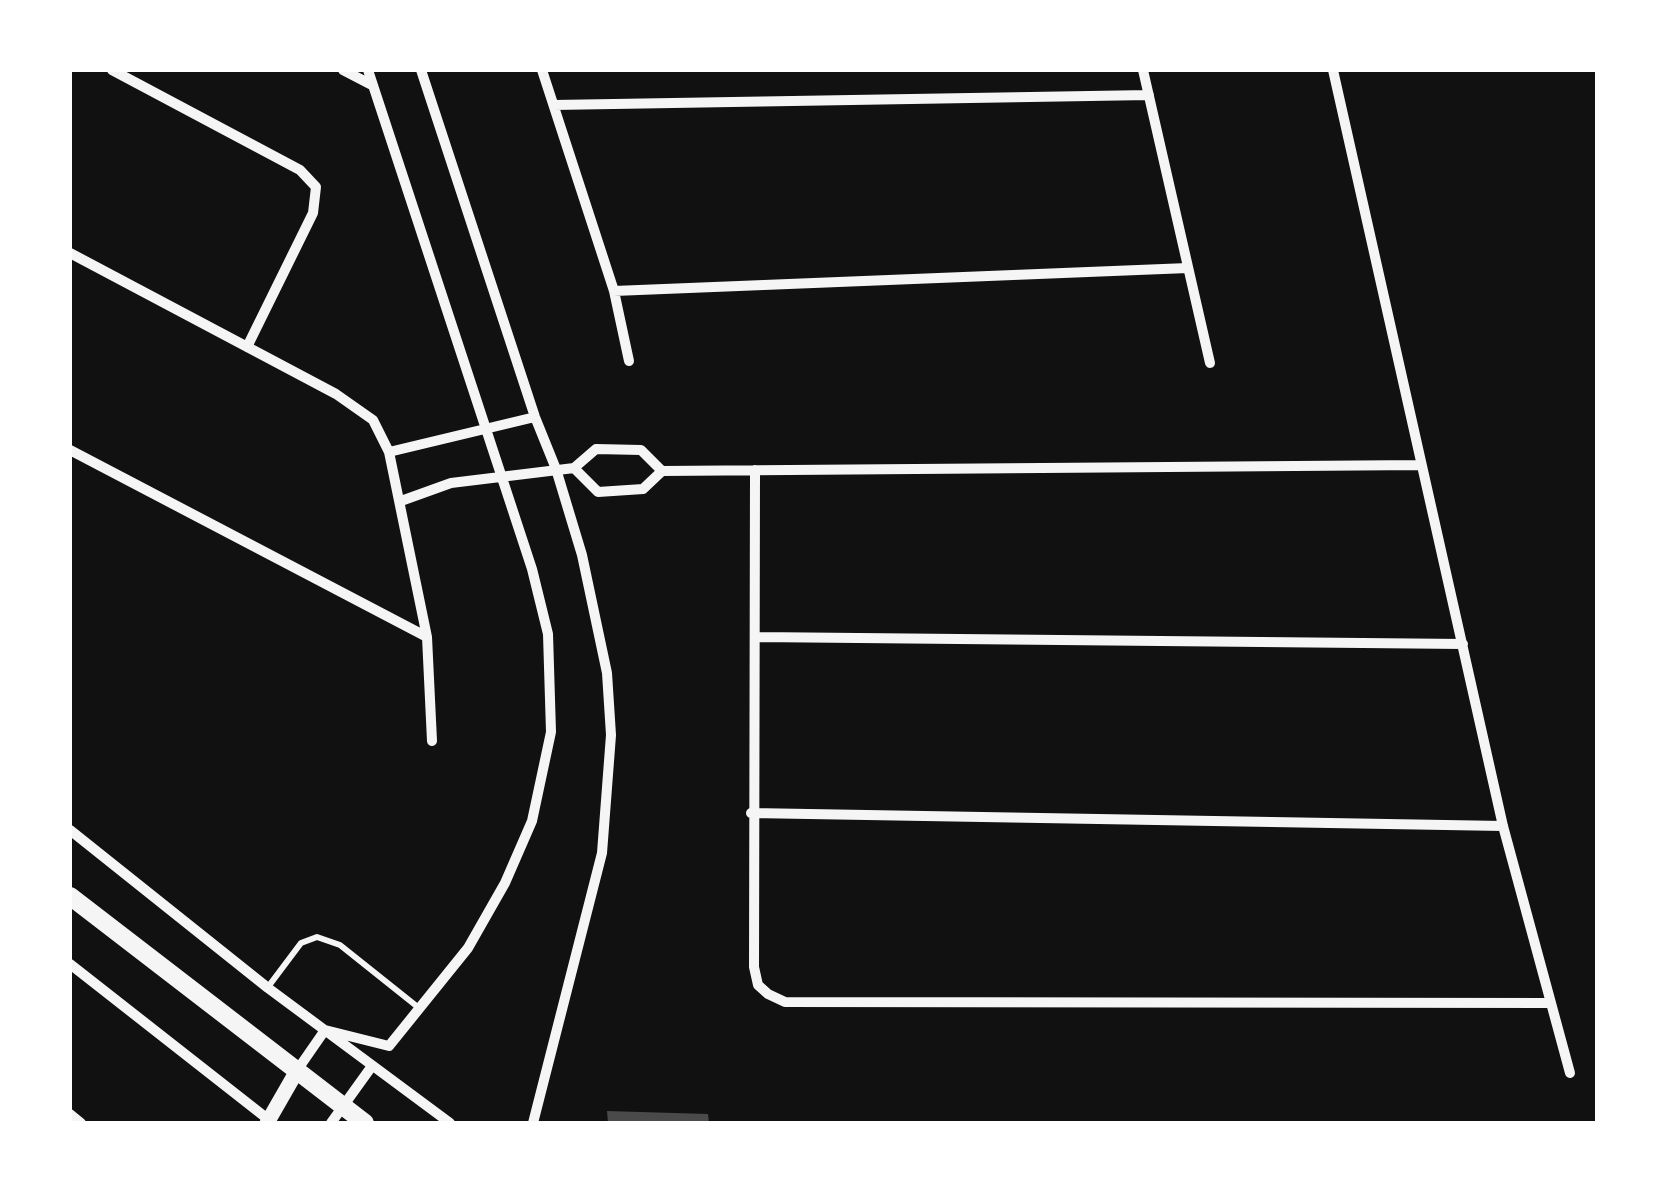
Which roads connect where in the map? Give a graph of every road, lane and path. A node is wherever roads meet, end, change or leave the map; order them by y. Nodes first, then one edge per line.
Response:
1 (112, 70) edge
2 (343, 70) edge
3 (368, 70) edge
4 (421, 70) edge
5 (542, 70) edge
6 (1144, 70) edge
7 (1333, 70) edge
8 (370, 84) junction
9 (1149, 94) junction
10 (554, 105) junction
11 (70, 252) edge
12 (1188, 268) junction
13 (614, 291) junction
14 (247, 347) junction
15 (629, 361) dead end
16 (1210, 363) dead end
17 (535, 417) junction
18 (484, 429) junction
19 (70, 450) edge
20 (389, 452) junction
21 (1421, 465) junction
22 (574, 468) junction
23 (556, 469) junction
24 (662, 470) junction
25 (755, 470) junction
26 (503, 474) junction
27 (401, 501) junction
28 (427, 637) junction
29 (757, 637) junction
30 (1463, 644) junction
31 (432, 742) dead end
32 (752, 814) junction
33 (1504, 826) junction
34 (70, 830) edge
35 (70, 896) edge
36 (70, 964) edge
37 (268, 988) junction
38 (1550, 1003) junction
39 (420, 1009) junction
40 (326, 1030) junction
41 (372, 1066) junction
42 (298, 1069) junction
43 (1570, 1073) dead end
44 (342, 1105) junction
45 (70, 1114) edge
46 (268, 1122) edge
47 (82, 1123) edge
48 (330, 1123) edge
49 (365, 1123) edge
50 (450, 1123) edge
51 (533, 1123) edge

1 - 14 street
2 - 8 street
3 - 8 street
4 - 17 street
5 - 10 street
6 - 9 street
7 - 21 street
8 - 18 street
9 - 10 street
9 - 12 street
10 - 13 street
11 - 14 street
12 - 13 street
12 - 16 street
13 - 15 street
14 - 20 street
17 - 18 street
17 - 23 street
18 - 20 street
18 - 26 street
19 - 28 street
20 - 27 street
21 - 25 street
21 - 30 street
22 - 23 street
22 - 24 street
22 - 24 street
23 - 26 street
23 - 51 street
24 - 25 street
25 - 29 street
26 - 27 street
26 - 39 street
27 - 28 street
28 - 31 street
29 - 30 street
29 - 32 street
30 - 33 street
32 - 33 street
32 - 38 street
33 - 38 street
34 - 37 street
35 - 42 main road
36 - 46 street
37 - 39 lane
37 - 40 street
38 - 43 street
39 - 40 street
40 - 41 street
40 - 42 street
41 - 44 street
41 - 50 street
42 - 44 main road
42 - 46 street
44 - 48 street
44 - 49 main road
45 - 47 street

